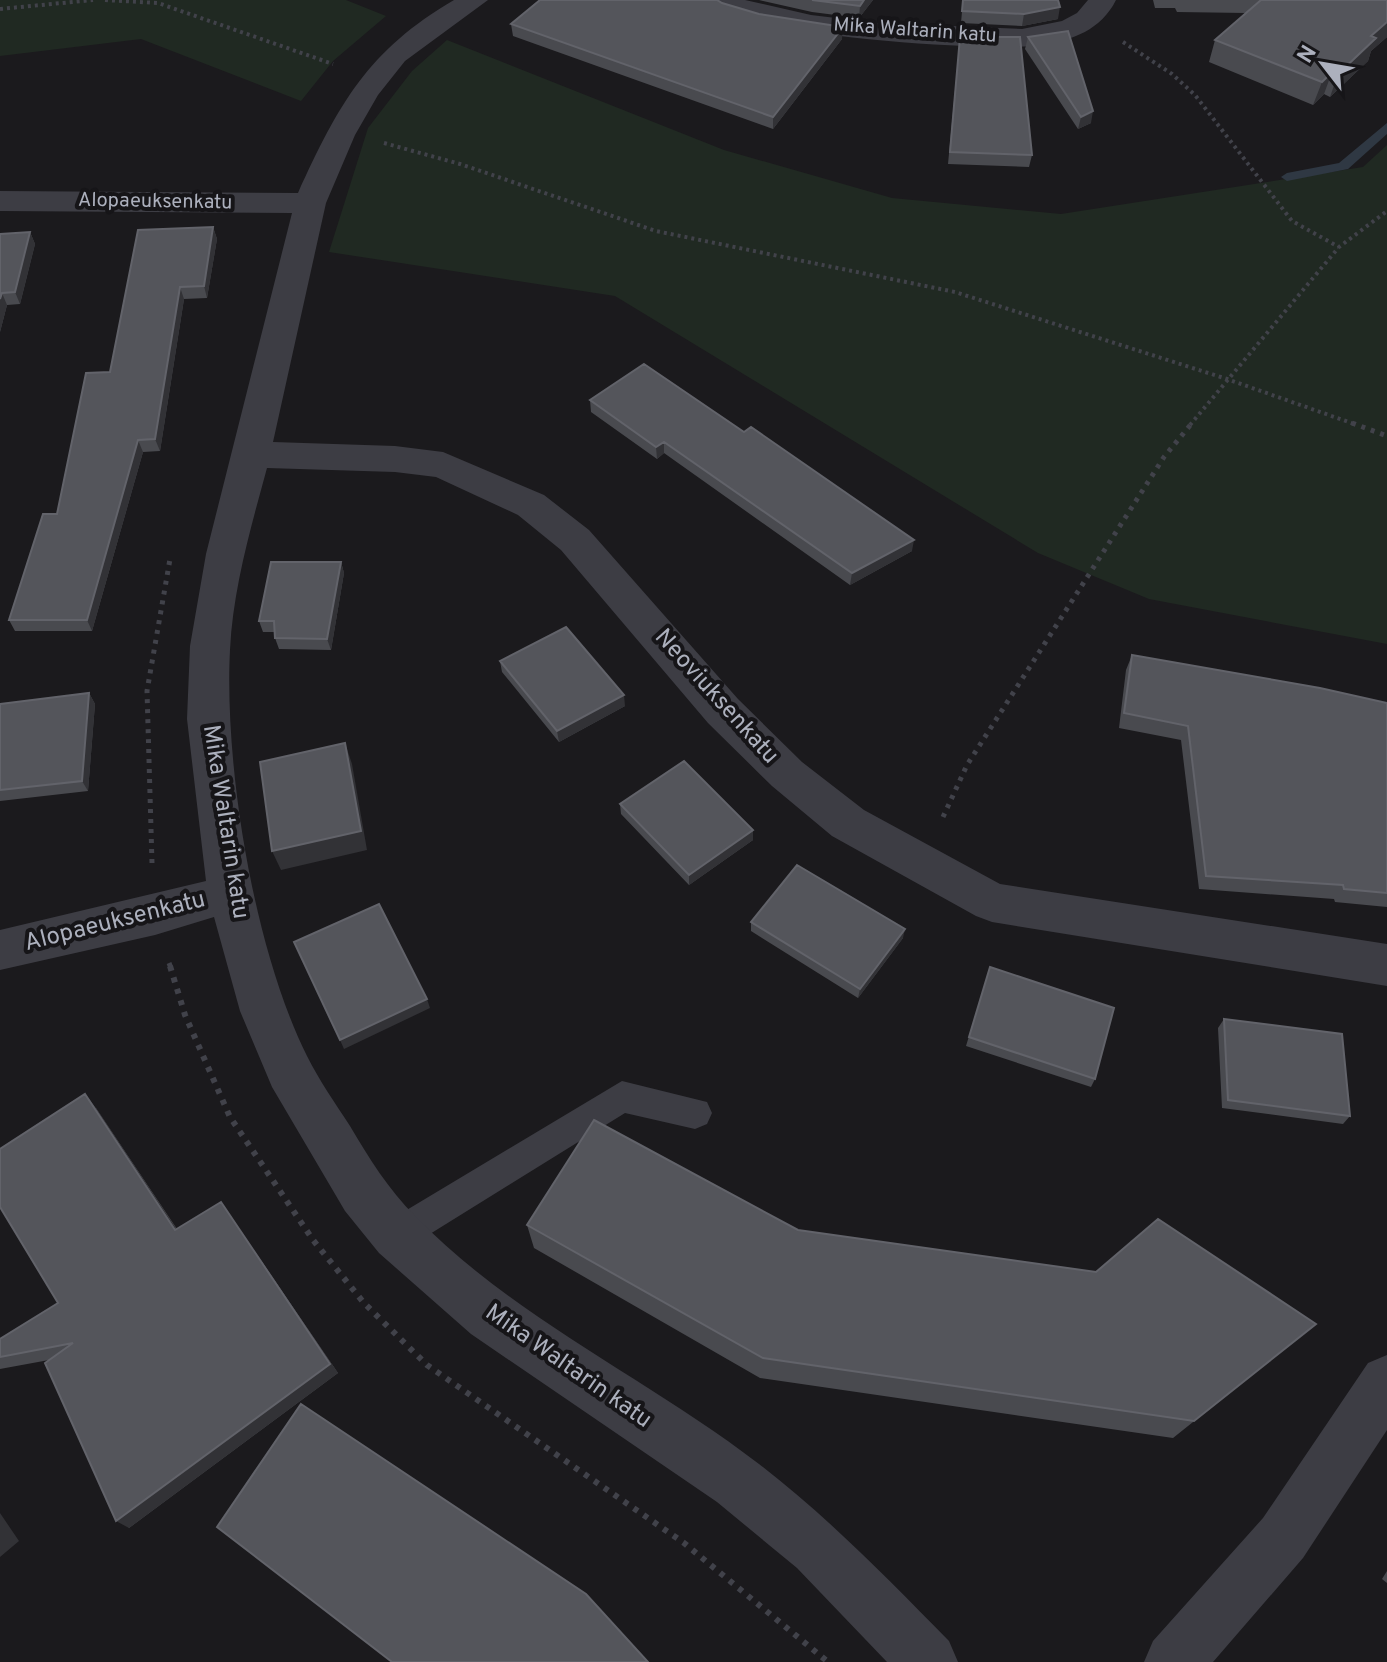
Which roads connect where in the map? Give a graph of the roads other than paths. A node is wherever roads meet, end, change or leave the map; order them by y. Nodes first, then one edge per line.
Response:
1 (474, 0) edge
2 (717, 0) edge
3 (1094, 11) edge
4 (0, 201) edge
5 (310, 203) junction
6 (252, 454) junction
7 (230, 893) junction
8 (0, 950) edge
9 (1387, 965) edge
10 (695, 1113) dead end
11 (397, 1235) junction
12 (1387, 1382) edge
13 (928, 1662) edge
14 (1174, 1662) edge

1 - 5 street, Mika Waltarin katu
2 - 3 street, Mika Waltarin katu
4 - 5 street, Alopaeuksenkatu
5 - 6 street, Mika Waltarin katu
6 - 7 street, Mika Waltarin katu
6 - 9 street, Neoviuksenkatu
7 - 8 street, Alopaeuksenkatu
7 - 11 street, Mika Waltarin katu
10 - 11 lane
11 - 13 street, Mika Waltarin katu
12 - 14 street

